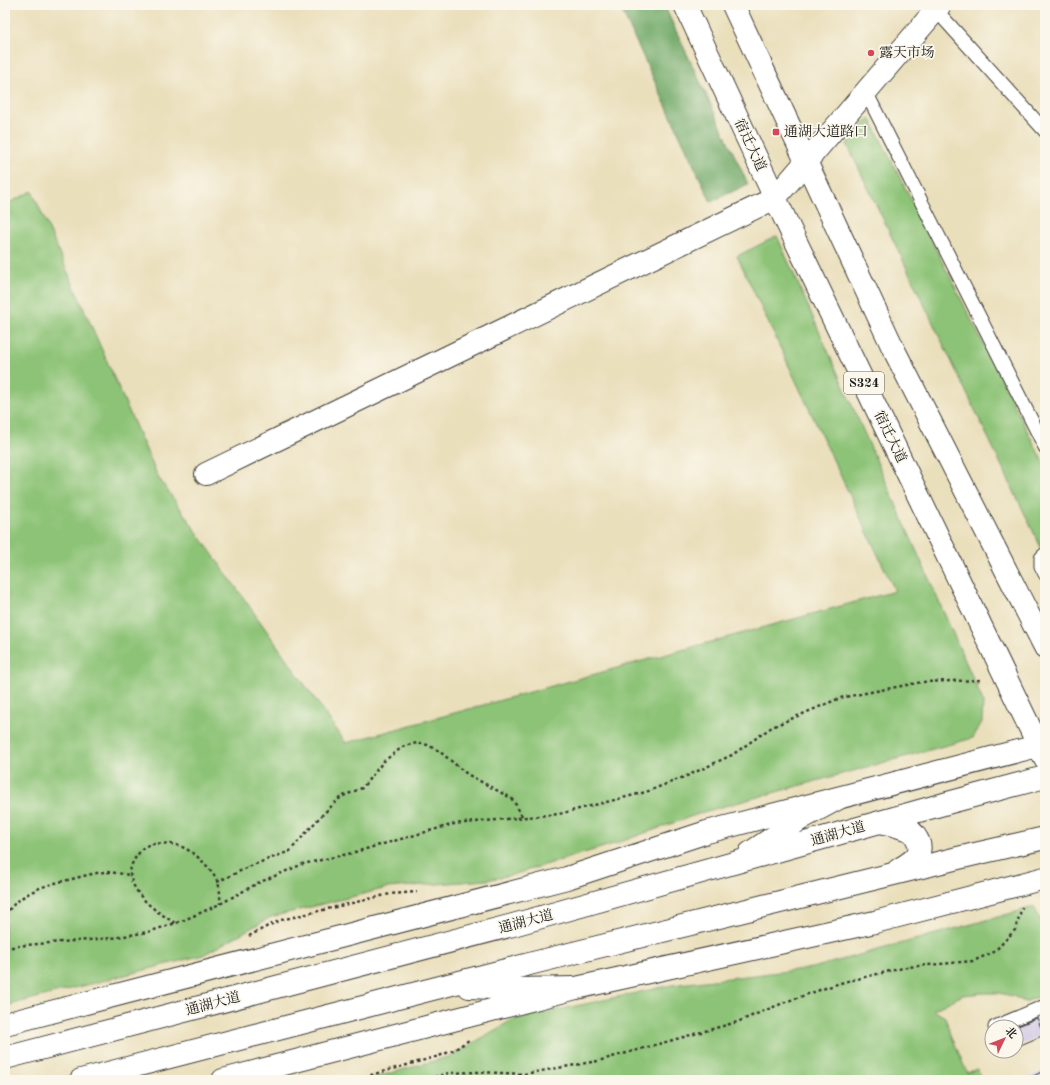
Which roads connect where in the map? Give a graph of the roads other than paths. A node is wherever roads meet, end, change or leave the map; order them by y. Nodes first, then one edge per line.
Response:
1 (685, 5) edge
2 (733, 5) edge
3 (937, 7) edge
4 (866, 92) junction
5 (1045, 131) edge
6 (806, 162) junction
7 (775, 198) junction
8 (1045, 447) edge
9 (206, 474) dead end
10 (1045, 554) edge
11 (1045, 574) edge
12 (1045, 646) edge
13 (1043, 750) edge
14 (1045, 777) edge
15 (839, 798) junction
16 (880, 822) junction
17 (1045, 838) edge
18 (734, 864) junction
19 (888, 875) junction
20 (1045, 878) edge
21 (446, 986) junction
22 (576, 988) junction
23 (1045, 1006) edge
24 (1014, 1019) edge
25 (5, 1024) edge
26 (5, 1058) edge
27 (81, 1080) edge
28 (223, 1080) edge

1 - 7 main road, 宿迁大道 / S324
2 - 6 main road, S324
3 - 4 main road
3 - 5 lane
4 - 6 main road
4 - 8 lane
6 - 7 main road
6 - 12 main road, S324
7 - 9 main road
7 - 13 main road, 宿迁大道 / S324
10 - 11 lane
13 - 15 main road
14 - 16 main road, 通湖大道
15 - 18 main road
15 - 25 main road
16 - 18 main road, 通湖大道
16 - 19 main road
17 - 19 main road
18 - 26 main road, 通湖大道
19 - 21 main road
20 - 22 main road
21 - 22 main road
21 - 27 main road
22 - 28 main road
23 - 24 lane

